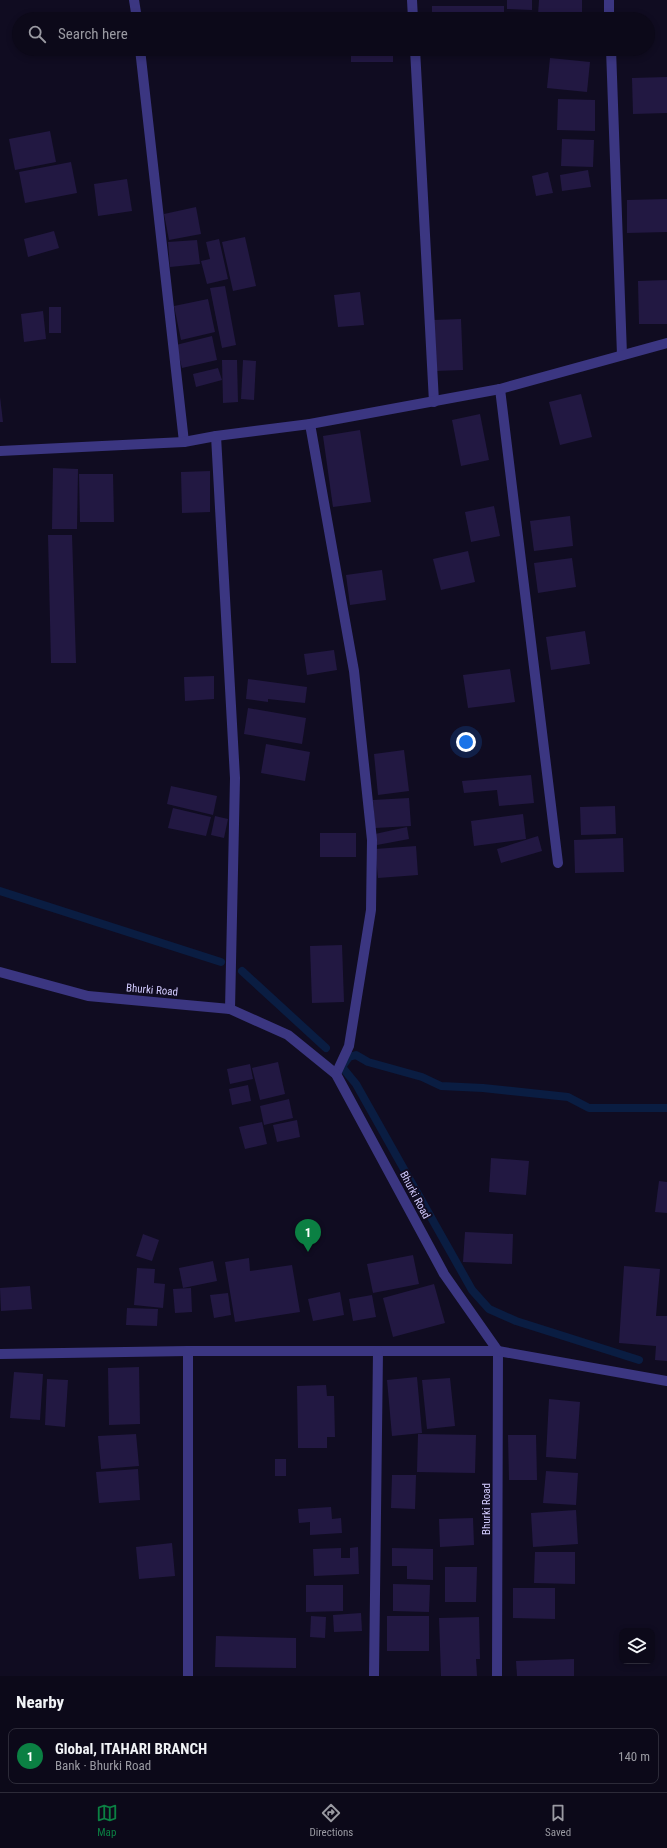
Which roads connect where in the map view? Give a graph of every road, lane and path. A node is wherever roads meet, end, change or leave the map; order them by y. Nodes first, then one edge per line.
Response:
1 (134, 0) edge
2 (412, 0) edge
3 (609, 0) edge
4 (135, 12) edge
5 (413, 12) edge
6 (609, 12) edge
7 (141, 56) edge
8 (415, 56) edge
9 (610, 56) edge
10 (667, 343) edge
11 (622, 355) junction
12 (500, 389) junction
13 (434, 402) junction
14 (310, 424) junction
15 (216, 436) junction
16 (184, 442) junction
17 (0, 451) edge
18 (558, 863) dead end
19 (0, 972) edge
20 (230, 1009) junction
21 (336, 1074) junction
22 (188, 1351) junction
23 (378, 1351) junction
24 (498, 1351) junction
25 (0, 1354) edge
26 (667, 1381) edge
27 (188, 1676) edge
28 (374, 1676) edge
29 (497, 1676) edge

1 - 4 street
2 - 5 street
3 - 6 street
7 - 16 street
8 - 13 street
9 - 11 street
10 - 11 street
11 - 12 street
12 - 13 street
12 - 18 street
13 - 14 street
14 - 15 street
14 - 21 street
15 - 16 street
15 - 20 street
16 - 17 street
19 - 20 street, Bhurki Road
20 - 21 street, Bhurki Road
21 - 24 street, Bhurki Road
22 - 23 street
22 - 25 street
22 - 27 street
23 - 24 street
23 - 28 street
24 - 26 street
24 - 29 street, Bhurki Road

